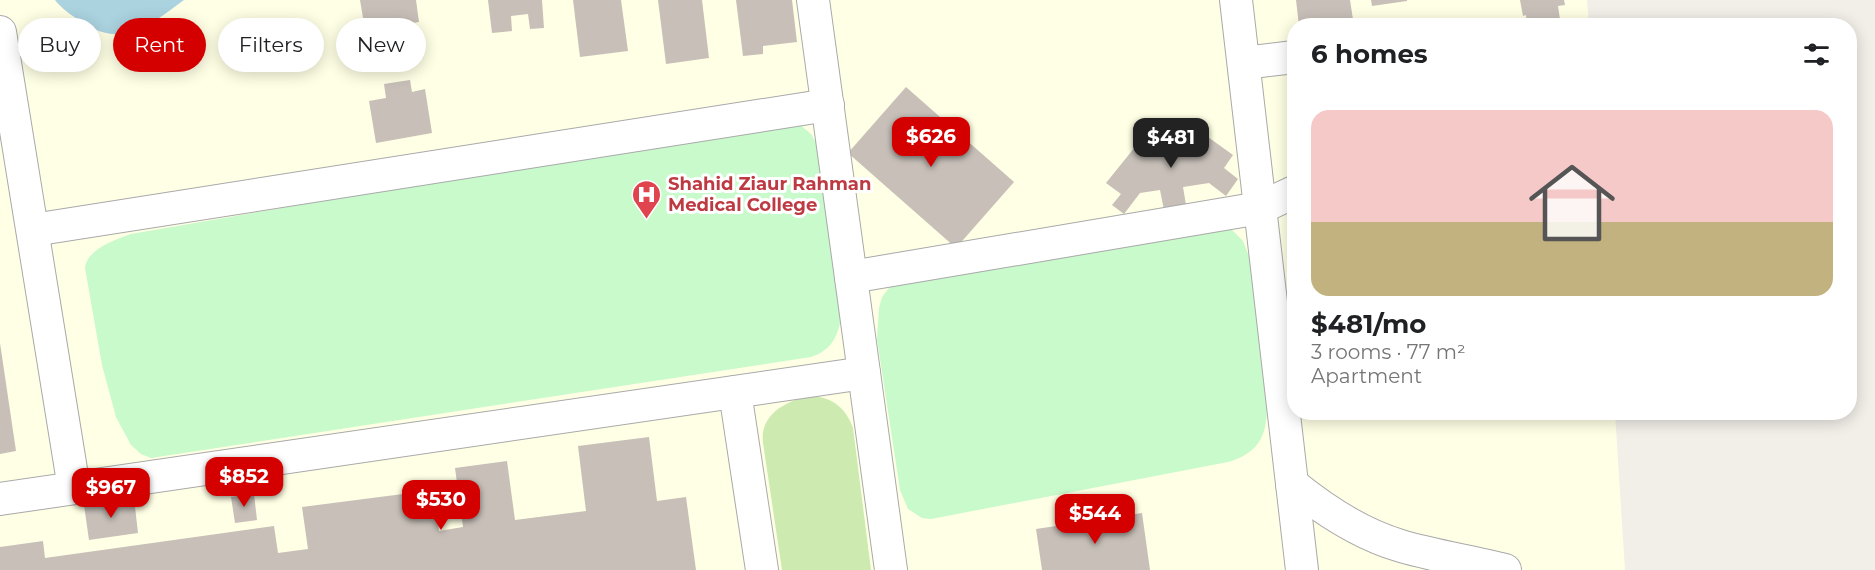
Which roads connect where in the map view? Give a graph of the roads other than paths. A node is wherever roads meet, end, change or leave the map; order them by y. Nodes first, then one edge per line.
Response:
1 (813, 0) edge
2 (1236, 0) edge
3 (0, 32) edge
4 (1287, 58) edge
5 (1244, 63) junction
6 (828, 105) junction
7 (1287, 195) edge
8 (1260, 208) junction
9 (33, 230) junction
10 (851, 277) junction
11 (864, 373) junction
12 (735, 392) junction
13 (1292, 484) junction
14 (74, 488) junction
15 (0, 499) edge
16 (762, 570) edge
17 (891, 570) edge
18 (1302, 570) edge
19 (1505, 570) edge

1 - 6 lane
2 - 5 lane
3 - 9 lane
4 - 5 lane
5 - 8 lane
6 - 9 lane
6 - 10 lane
7 - 8 lane
8 - 10 lane
8 - 13 lane
9 - 14 lane
10 - 11 lane
11 - 12 lane
11 - 17 lane
12 - 14 lane
12 - 16 lane
13 - 18 lane
13 - 19 lane
14 - 15 lane

